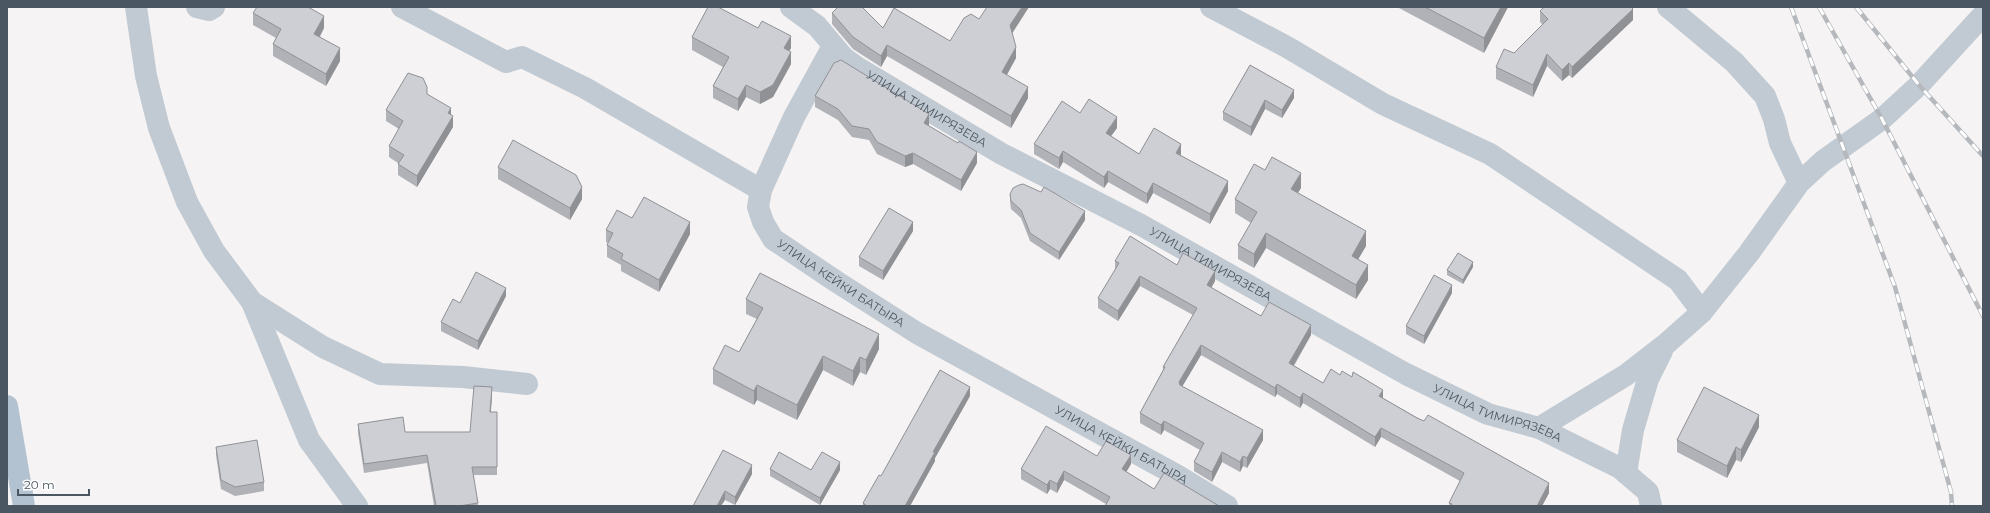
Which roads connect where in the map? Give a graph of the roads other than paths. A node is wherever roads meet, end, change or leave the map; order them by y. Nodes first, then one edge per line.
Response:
1 (136, 7) edge
2 (197, 7) edge
3 (214, 7) edge
4 (402, 7) edge
5 (791, 7) edge
6 (1211, 7) edge
7 (1668, 7) edge
8 (1983, 15) edge
9 (832, 46) junction
10 (1798, 183) junction
11 (761, 190) junction
12 (252, 302) junction
13 (1702, 312) junction
14 (1666, 344) junction
15 (527, 384) dead end
16 (7, 406) edge
17 (1539, 428) junction
18 (1626, 473) junction
19 (1649, 499) edge
20 (24, 506) edge
21 (357, 506) edge
22 (1227, 506) edge

1 - 12 street
2 - 3 street
4 - 11 street
5 - 9 street, УЛИЦА ТИМИРЯЗЕВА
6 - 13 street
7 - 10 street
8 - 10 street
9 - 11 street, УЛИЦА КЕЙКИ БАТЫРА
9 - 17 street, УЛИЦА ТИМИРЯЗЕВА
10 - 13 street
11 - 22 street, УЛИЦА КЕЙКИ БАТЫРА
12 - 15 street
12 - 21 street
13 - 14 street
14 - 17 street
14 - 18 street
16 - 20 main road
17 - 18 street, УЛИЦА ТИМИРЯЗЕВА
18 - 19 street, УЛИЦА ТИМИРЯЗЕВА

